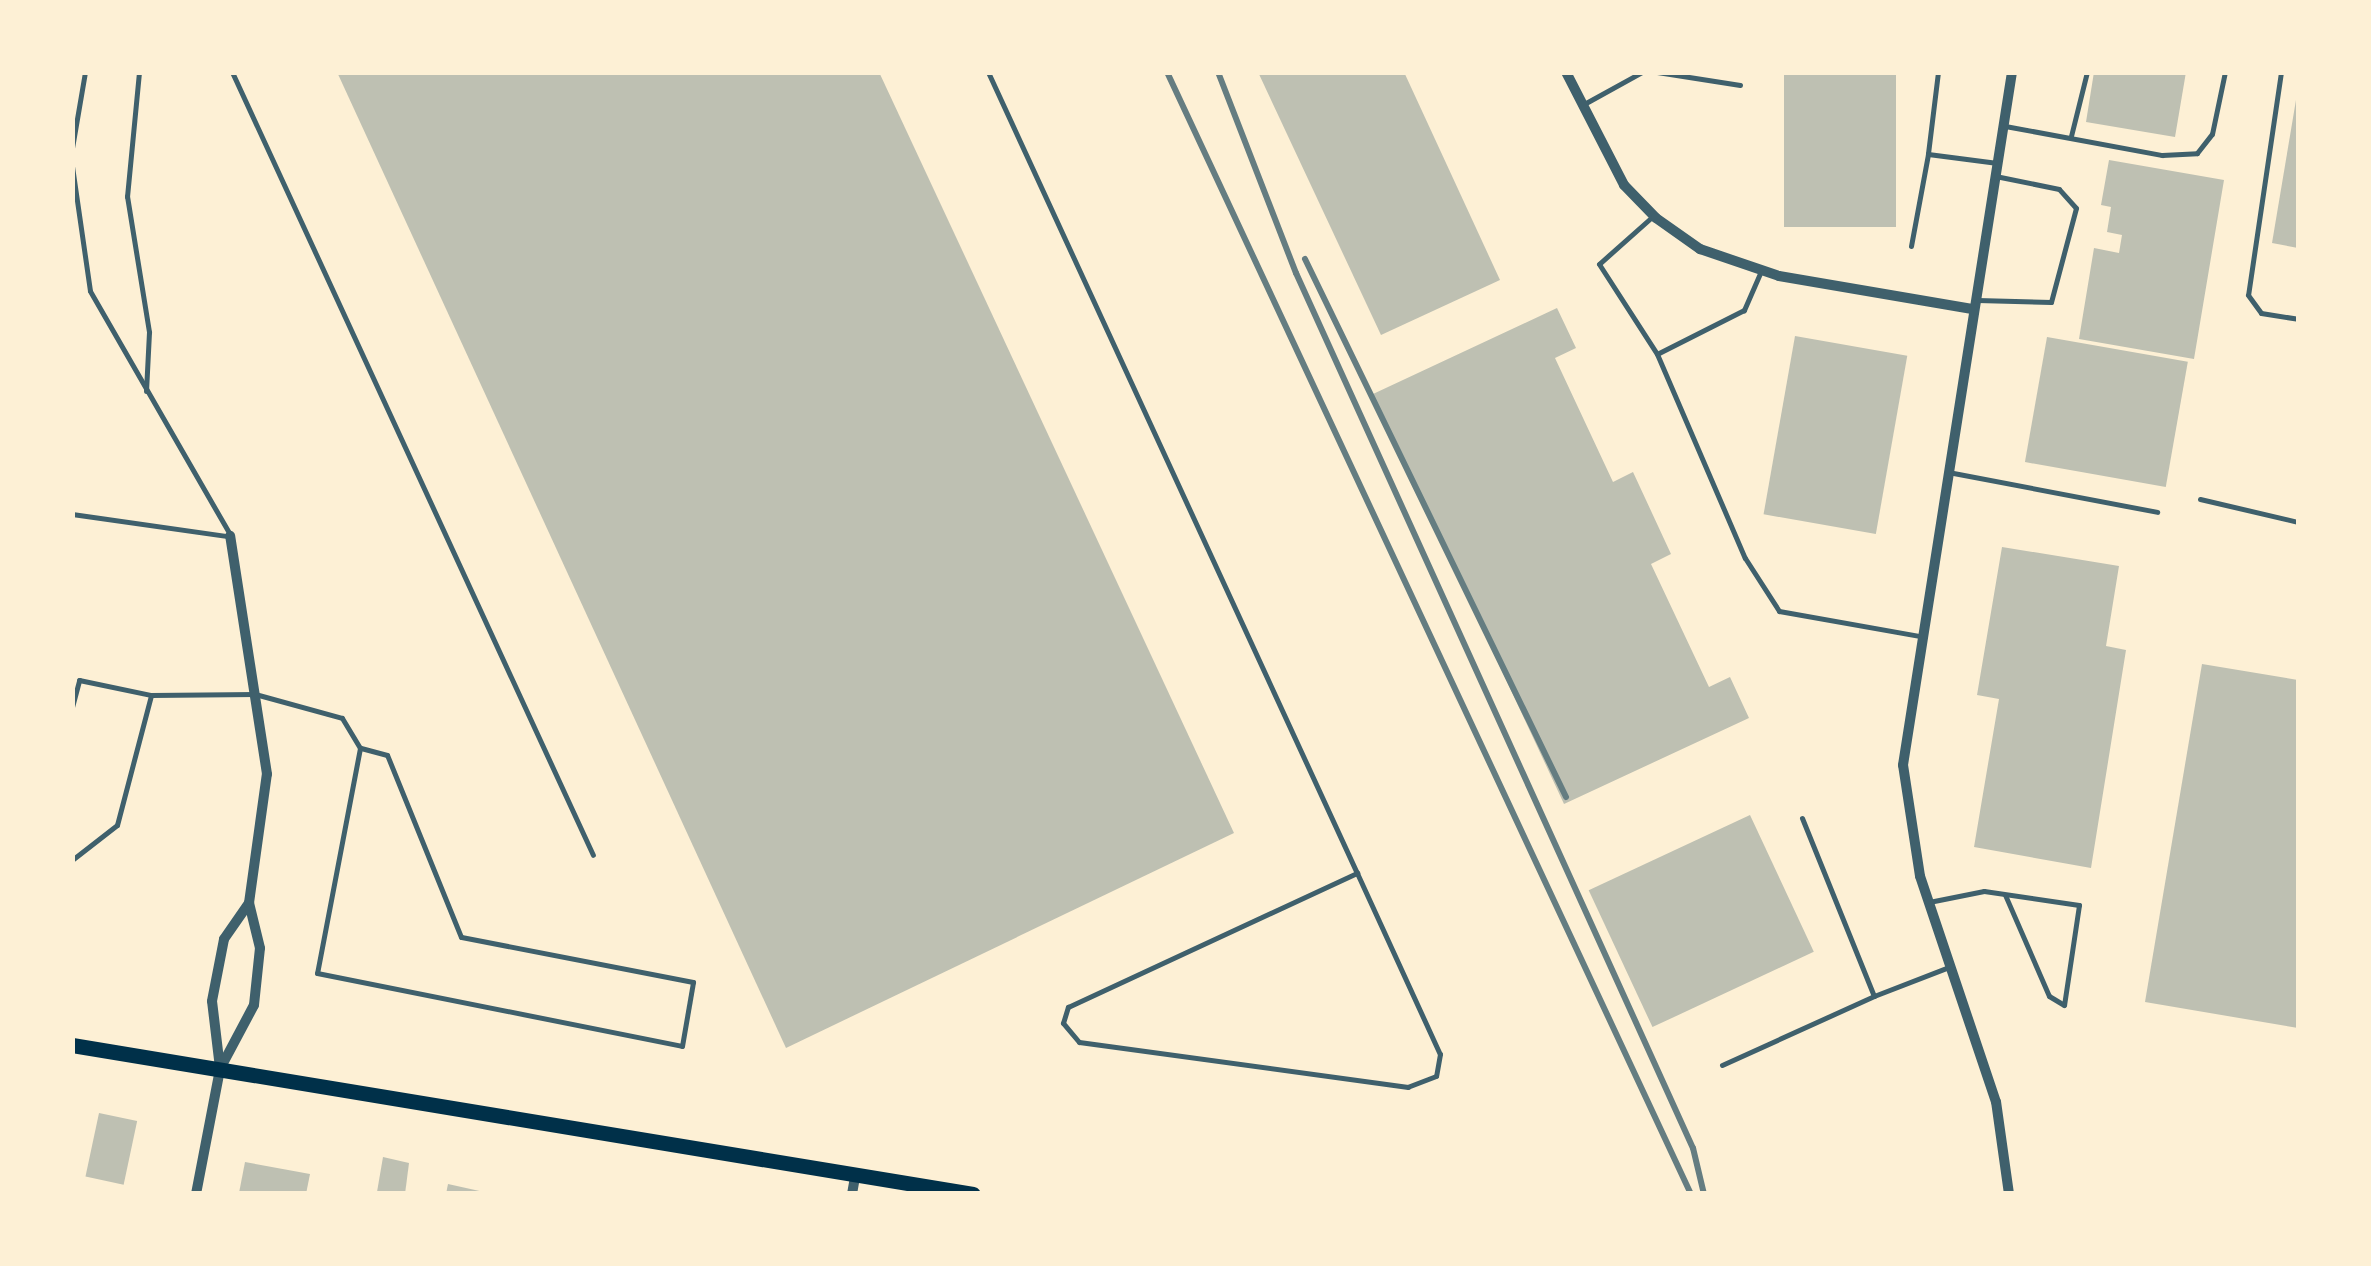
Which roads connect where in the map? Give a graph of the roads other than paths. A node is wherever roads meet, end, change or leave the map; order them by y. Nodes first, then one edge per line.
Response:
1 (85, 72) edge
2 (138, 72) edge
3 (232, 72) edge
4 (988, 72) edge
5 (1566, 72) edge
6 (1642, 72) edge
7 (1657, 72) edge
8 (1938, 72) edge
9 (2012, 72) edge
10 (2087, 72) edge
11 (2225, 72) edge
12 (2280, 72) edge
13 (1740, 84) dead end
14 (1582, 106) junction
15 (2003, 126) junction
16 (2070, 137) junction
17 (72, 148) edge
18 (1928, 154) junction
19 (72, 166) edge
20 (1996, 170) junction
21 (1654, 216) junction
22 (1911, 246) dead end
23 (1761, 271) junction
24 (1973, 304) junction
25 (2298, 319) edge
26 (1658, 354) junction
27 (146, 394) junction
28 (1946, 472) junction
29 (2200, 499) dead end
30 (2156, 512) dead end
31 (72, 514) edge
32 (2298, 522) edge
33 (230, 536) junction
34 (1918, 636) junction
35 (255, 694) junction
36 (151, 695) junction
37 (72, 707) edge
38 (360, 748) junction
39 (1802, 818) dead end
40 (592, 855) dead end
41 (72, 860) edge
42 (1357, 873) junction
43 (2005, 894) junction
44 (1929, 902) junction
45 (248, 903) junction
46 (1952, 966) junction
47 (1874, 996) junction
48 (72, 1046) edge
49 (1722, 1066) dead end
50 (220, 1069) junction
51 (853, 1185) edge
52 (196, 1194) edge
53 (973, 1194) edge
54 (2009, 1194) edge

1 - 17 lane
2 - 27 lane
3 - 40 lane
4 - 42 lane
5 - 14 street
6 - 14 lane
7 - 13 lane
8 - 18 lane
9 - 15 street
10 - 16 lane
11 - 16 lane
12 - 25 lane
14 - 21 street
15 - 16 lane
15 - 20 street
18 - 20 lane
18 - 22 lane
19 - 27 lane
20 - 24 street
20 - 24 lane
21 - 23 street
21 - 26 lane
23 - 24 street
23 - 26 lane
24 - 28 street
26 - 34 lane
27 - 33 lane
28 - 30 lane
28 - 34 street
29 - 32 lane
31 - 33 lane
33 - 35 street
34 - 44 street
35 - 36 lane
35 - 38 lane
35 - 45 street
36 - 37 lane
36 - 41 lane
38 - 38 lane
39 - 47 lane
42 - 42 lane
43 - 43 lane
43 - 44 lane
44 - 46 street
45 - 50 street
45 - 50 street
46 - 47 lane
46 - 54 street
47 - 49 lane
48 - 50 main road
50 - 51 main road
50 - 52 street
51 - 53 main road

